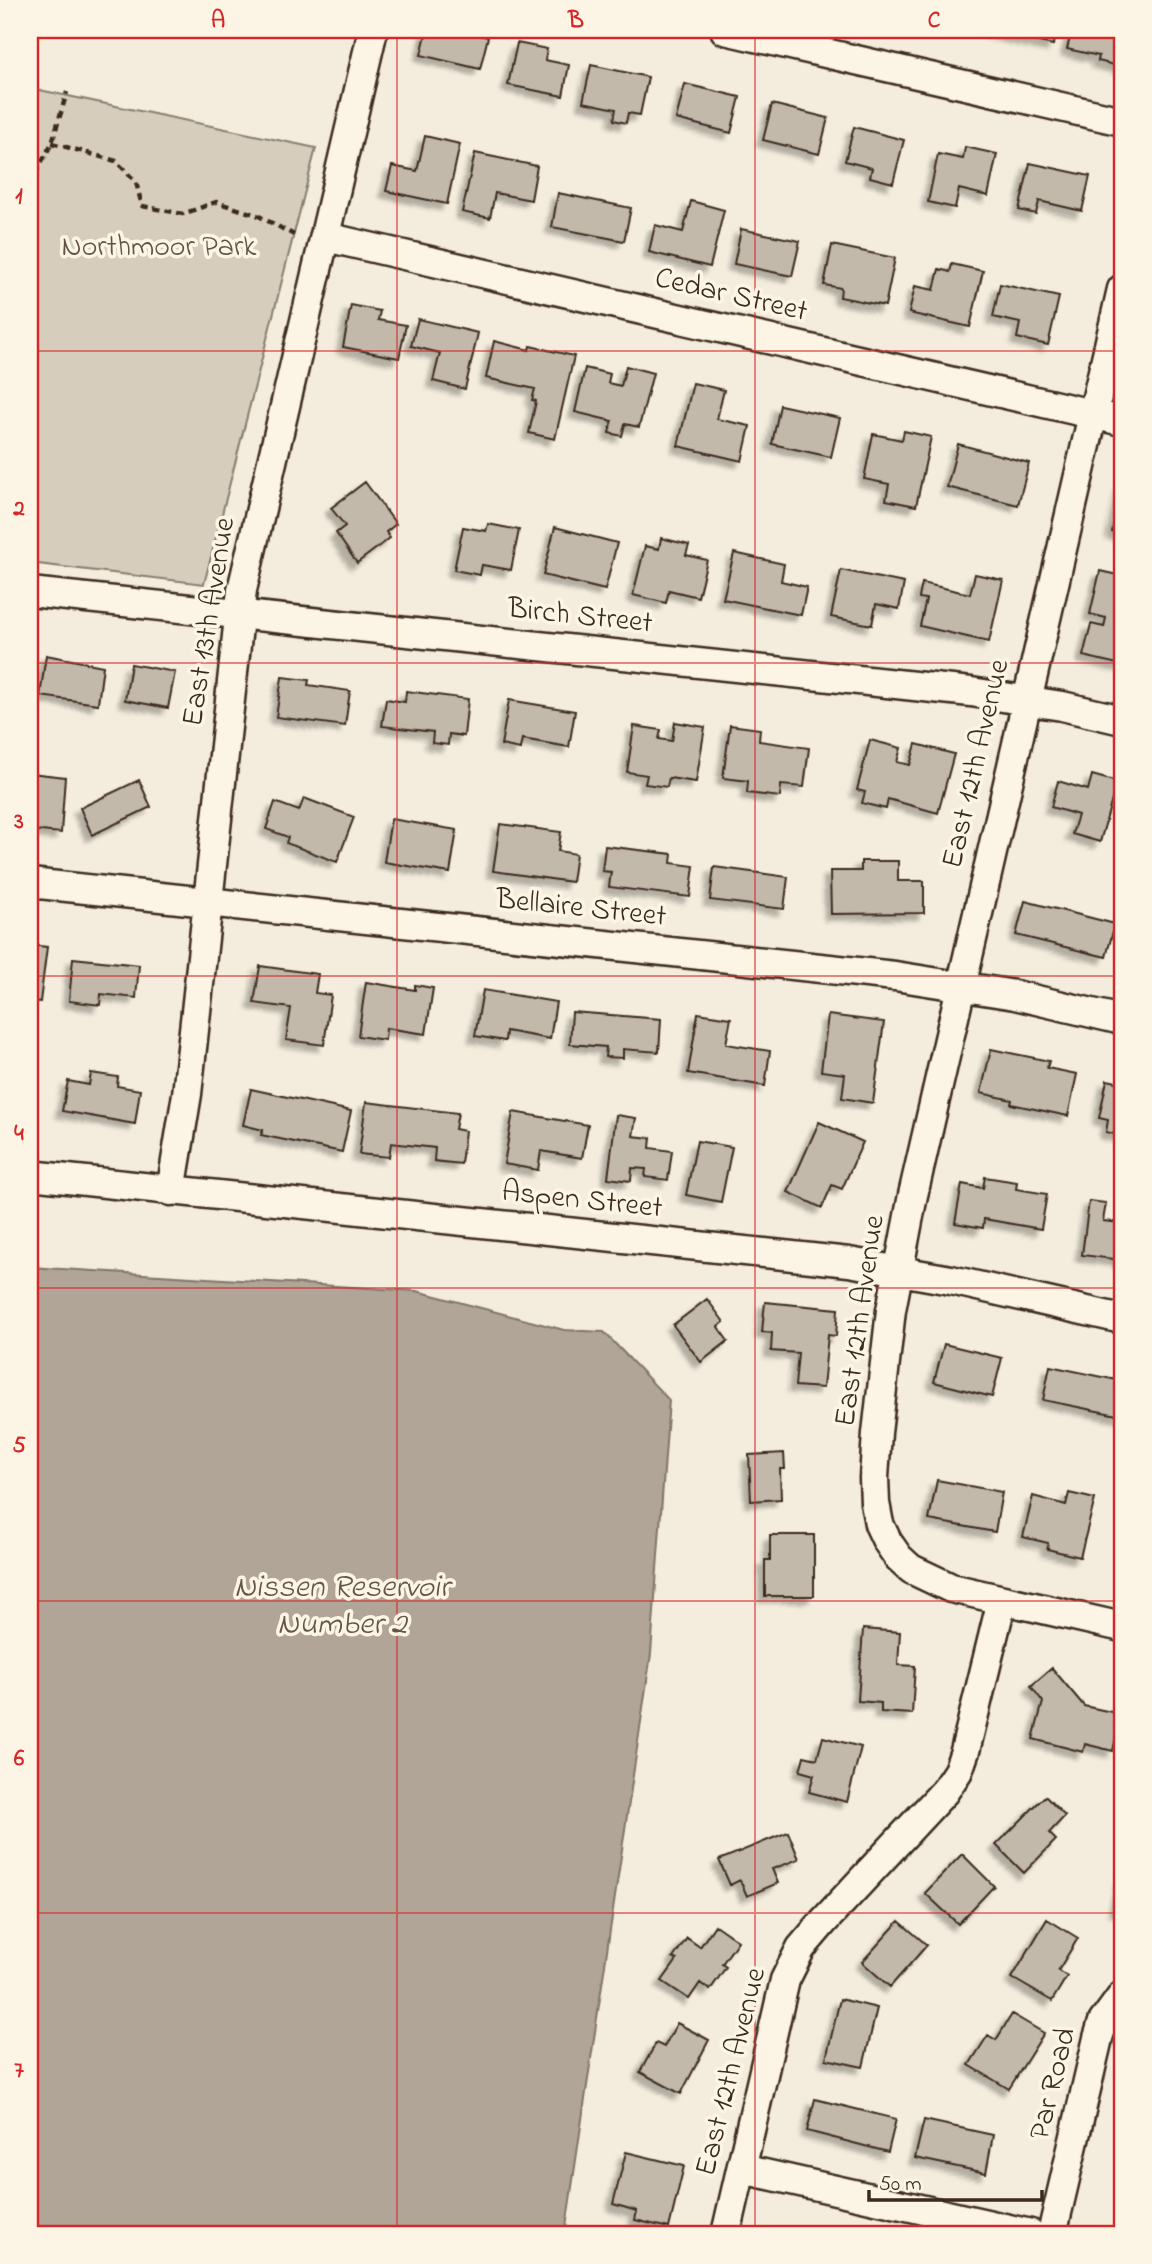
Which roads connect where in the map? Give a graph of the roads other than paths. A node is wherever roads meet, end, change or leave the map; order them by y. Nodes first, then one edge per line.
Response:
1 (373, 30) edge
2 (725, 30) edge
3 (1122, 121) edge
4 (326, 237) junction
5 (1122, 289) edge
6 (1093, 414) junction
7 (1122, 421) edge
8 (30, 593) edge
9 (239, 615) junction
10 (1026, 701) junction
11 (1122, 720) edge
12 (30, 883) edge
13 (208, 902) junction
14 (960, 986) junction
15 (1122, 1020) edge
16 (30, 1175) edge
17 (171, 1191) junction
18 (899, 1271) junction
19 (1122, 1319) edge
20 (1002, 1600) junction
21 (1122, 1627) edge
22 (1122, 1996) edge
23 (742, 2169) junction
24 (726, 2234) edge
25 (1031, 2234) edge
26 (1052, 2234) edge

1 - 4 street, East 13th Avenue
2 - 3 street
4 - 6 street, Cedar Street
4 - 9 street, East 13th Avenue
5 - 6 street, East 12th Avenue
6 - 7 street, Cedar Street
6 - 10 street, East 12th Avenue
8 - 9 street, Birch Street
9 - 10 street, Birch Street
9 - 13 street, East 13th Avenue
10 - 11 street, Birch Street
10 - 14 street, East 12th Avenue
12 - 13 street, Bellaire Street
13 - 14 street, Bellaire Street
13 - 17 street, East 13th Avenue
14 - 15 street, Bellaire Street
14 - 18 street, East 12th Avenue
16 - 17 street, Aspen Street
17 - 18 street, Aspen Street
18 - 19 street, Aspen Street
18 - 20 street, East 12th Avenue
20 - 21 street
20 - 23 street, East 12th Avenue
22 - 26 street, Par Road
23 - 24 street, East 12th Avenue
23 - 25 street

